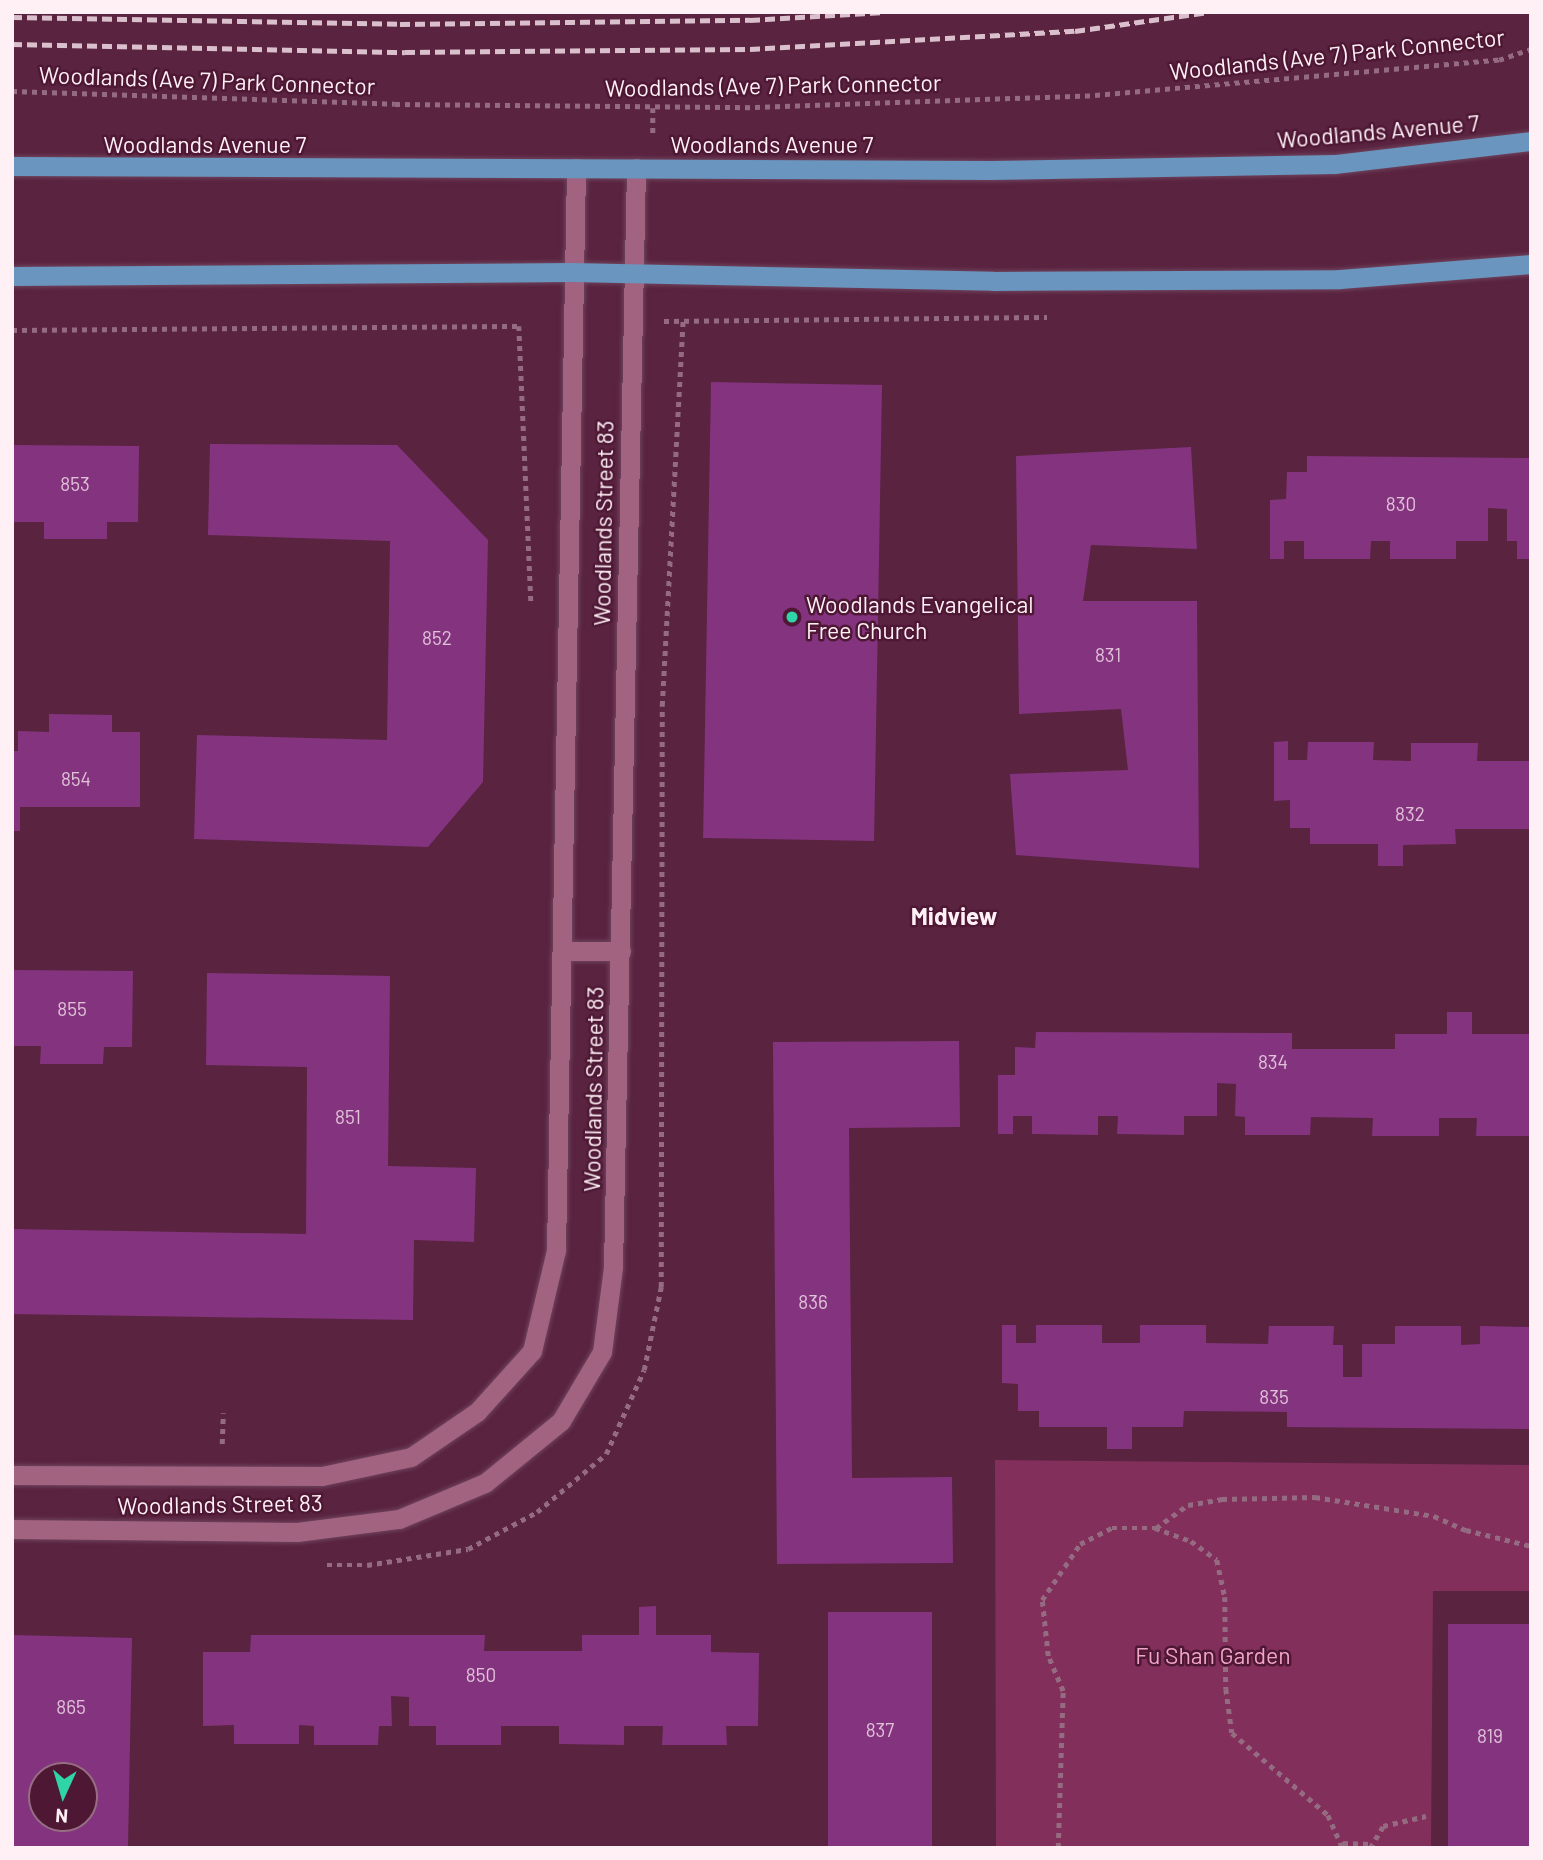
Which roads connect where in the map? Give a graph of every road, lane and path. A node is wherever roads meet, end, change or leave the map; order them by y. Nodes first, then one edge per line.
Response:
1 (1531, 49) edge
2 (12, 91) edge
3 (1531, 141) edge
4 (12, 166) edge
5 (576, 168) junction
6 (636, 168) junction
7 (1531, 264) edge
8 (571, 272) junction
9 (631, 275) junction
10 (12, 276) edge
11 (12, 330) edge
12 (532, 617) dead end
13 (564, 951) junction
14 (621, 951) junction
15 (223, 1413) dead end
16 (222, 1453) dead end
17 (12, 1475) edge
18 (1155, 1528) junction
19 (12, 1529) edge
20 (1531, 1546) edge
21 (1426, 1816) dead end
22 (1343, 1845) edge
23 (1372, 1846) edge
24 (1058, 1848) edge

1 - 2 path, Woodlands (Ave 7) Park Connector
3 - 6 main road, Woodlands Avenue 7
4 - 5 main road, Woodlands Avenue 7
5 - 6 main road, Woodlands Avenue 7
5 - 8 street, Woodlands Street 83
6 - 9 street, Woodlands Street 83
7 - 9 main road
8 - 9 main road
8 - 10 main road
8 - 13 street, Woodlands Street 83
9 - 14 street, Woodlands Street 83
11 - 12 path
13 - 14 street
13 - 17 street, Woodlands Street 83
14 - 19 street, Woodlands Street 83
15 - 16 path
18 - 20 path
18 - 22 path
18 - 24 path
21 - 23 path
22 - 23 path

